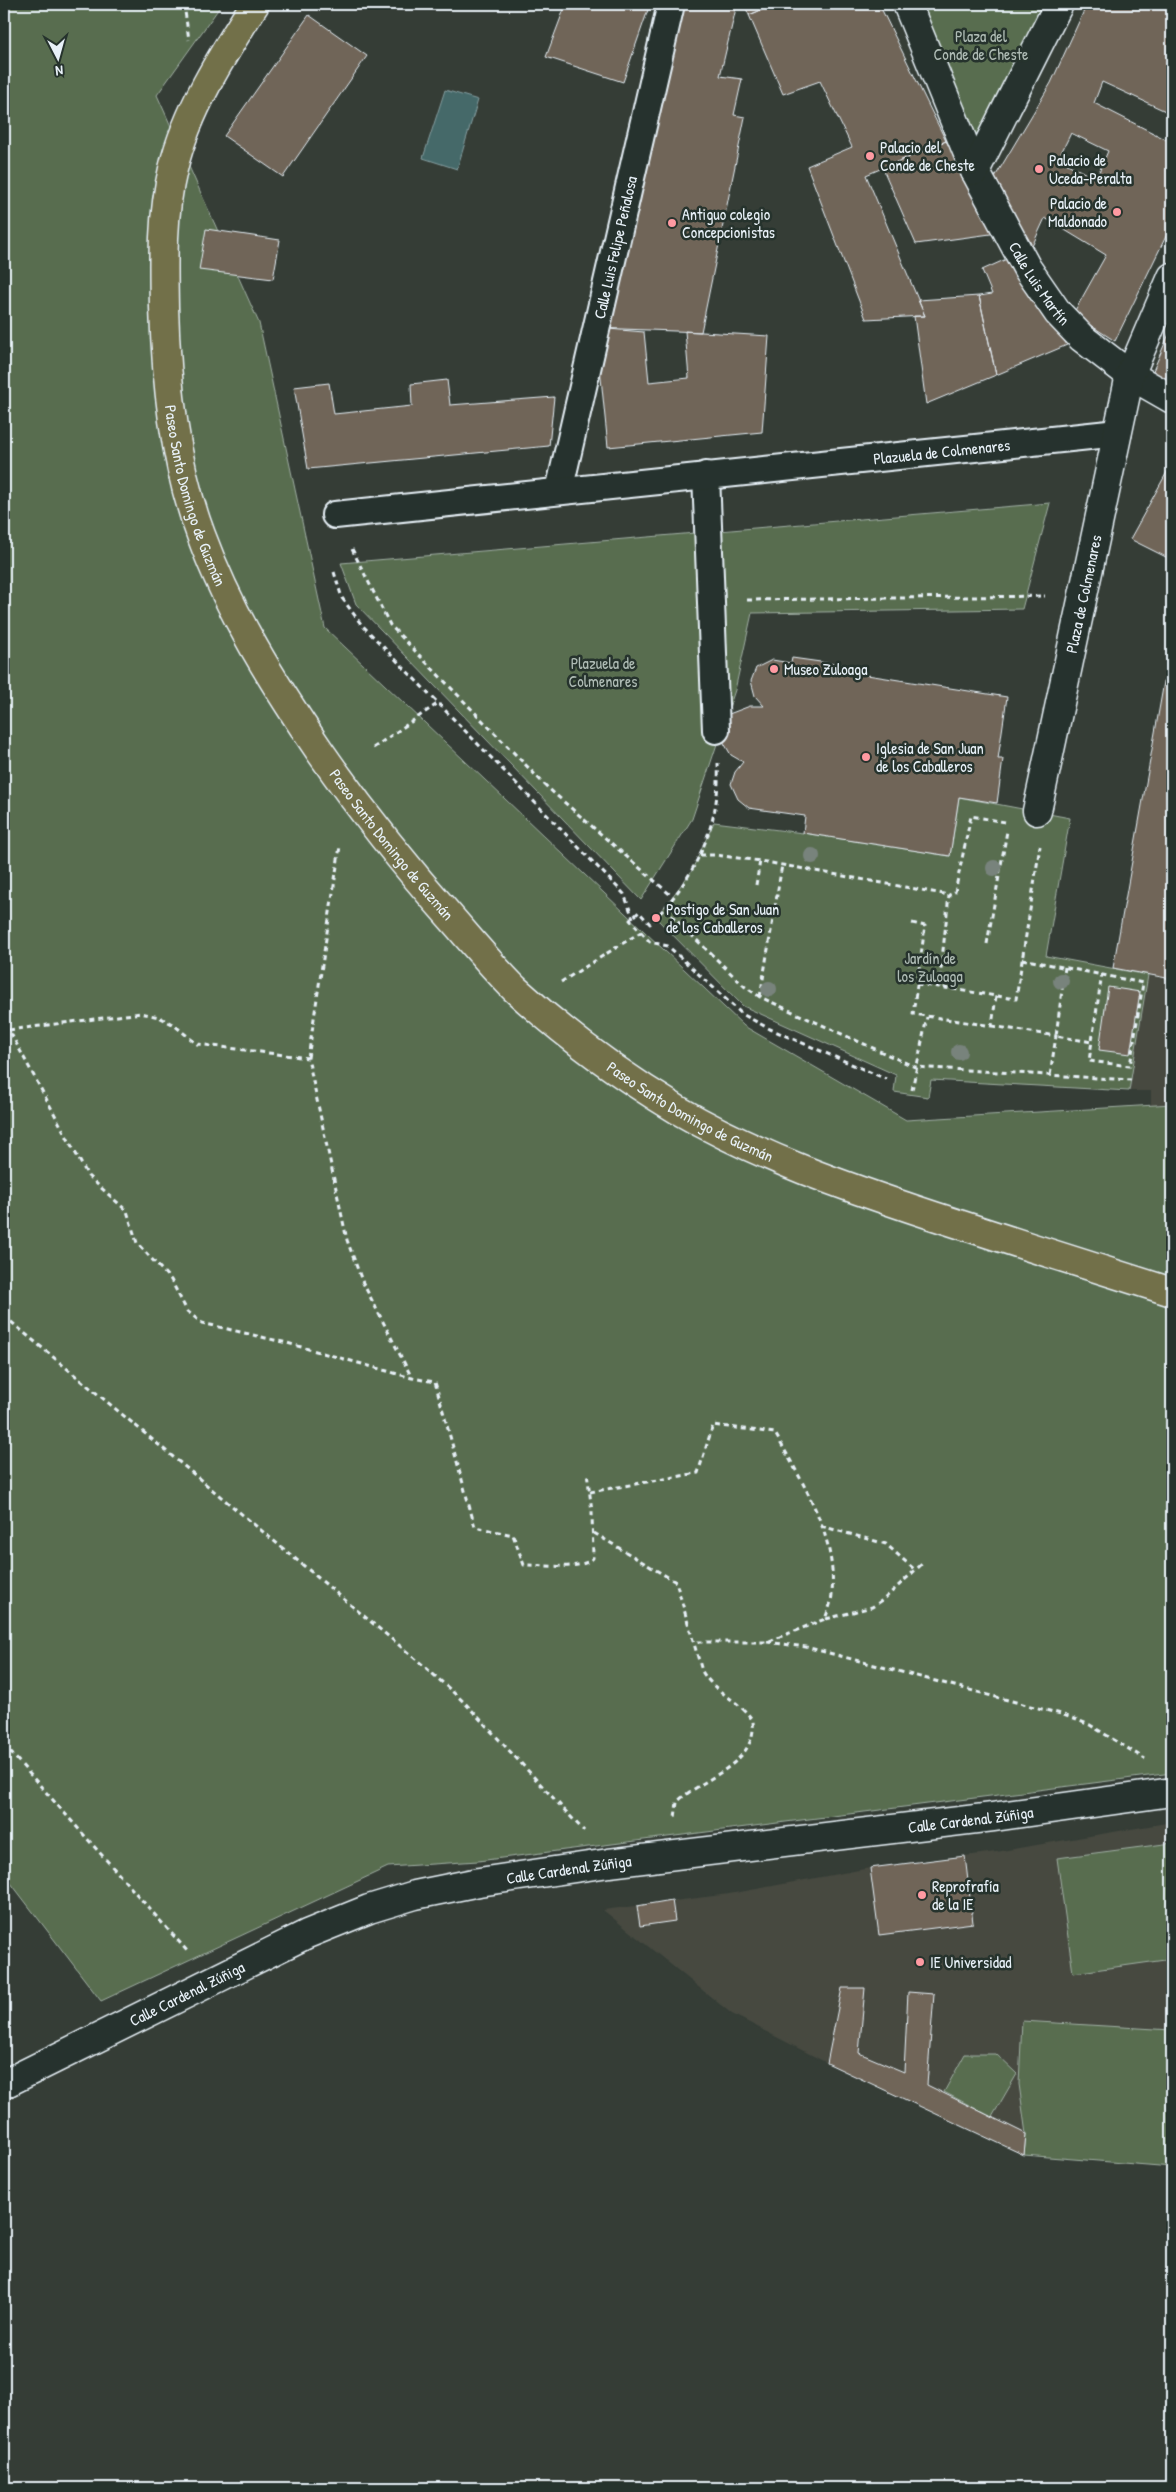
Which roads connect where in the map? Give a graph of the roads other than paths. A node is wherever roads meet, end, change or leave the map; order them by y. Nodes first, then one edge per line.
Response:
1 (255, 4) edge
2 (672, 4) edge
3 (907, 4) edge
4 (1059, 4) edge
5 (975, 171) junction
6 (1172, 277) edge
7 (1130, 375) junction
8 (1172, 400) edge
9 (1118, 433) junction
10 (706, 475) junction
11 (559, 491) junction
12 (335, 515) road end
13 (716, 730) road end
14 (1037, 811) road end
15 (1172, 1292) edge
16 (1172, 1792) edge
17 (4, 2084) edge

1 - 15 main road, Paseo Santo Domingo de Guzmán
2 - 11 street, Calle Luis Felipe Peñalosa
3 - 5 street
4 - 5 street
5 - 7 street, Calle Luis Martín
6 - 7 street, Plaza de Colmenares
7 - 8 street, Calle Luis Martín
7 - 9 street, Plaza de Colmenares
9 - 10 street, Plazuela de Colmenares
9 - 14 street, Plaza de Colmenares
10 - 11 street, Plazuela de Colmenares
10 - 13 street
11 - 12 street, Plazuela de Colmenares
16 - 17 street, Calle Cardenal Zúñiga

